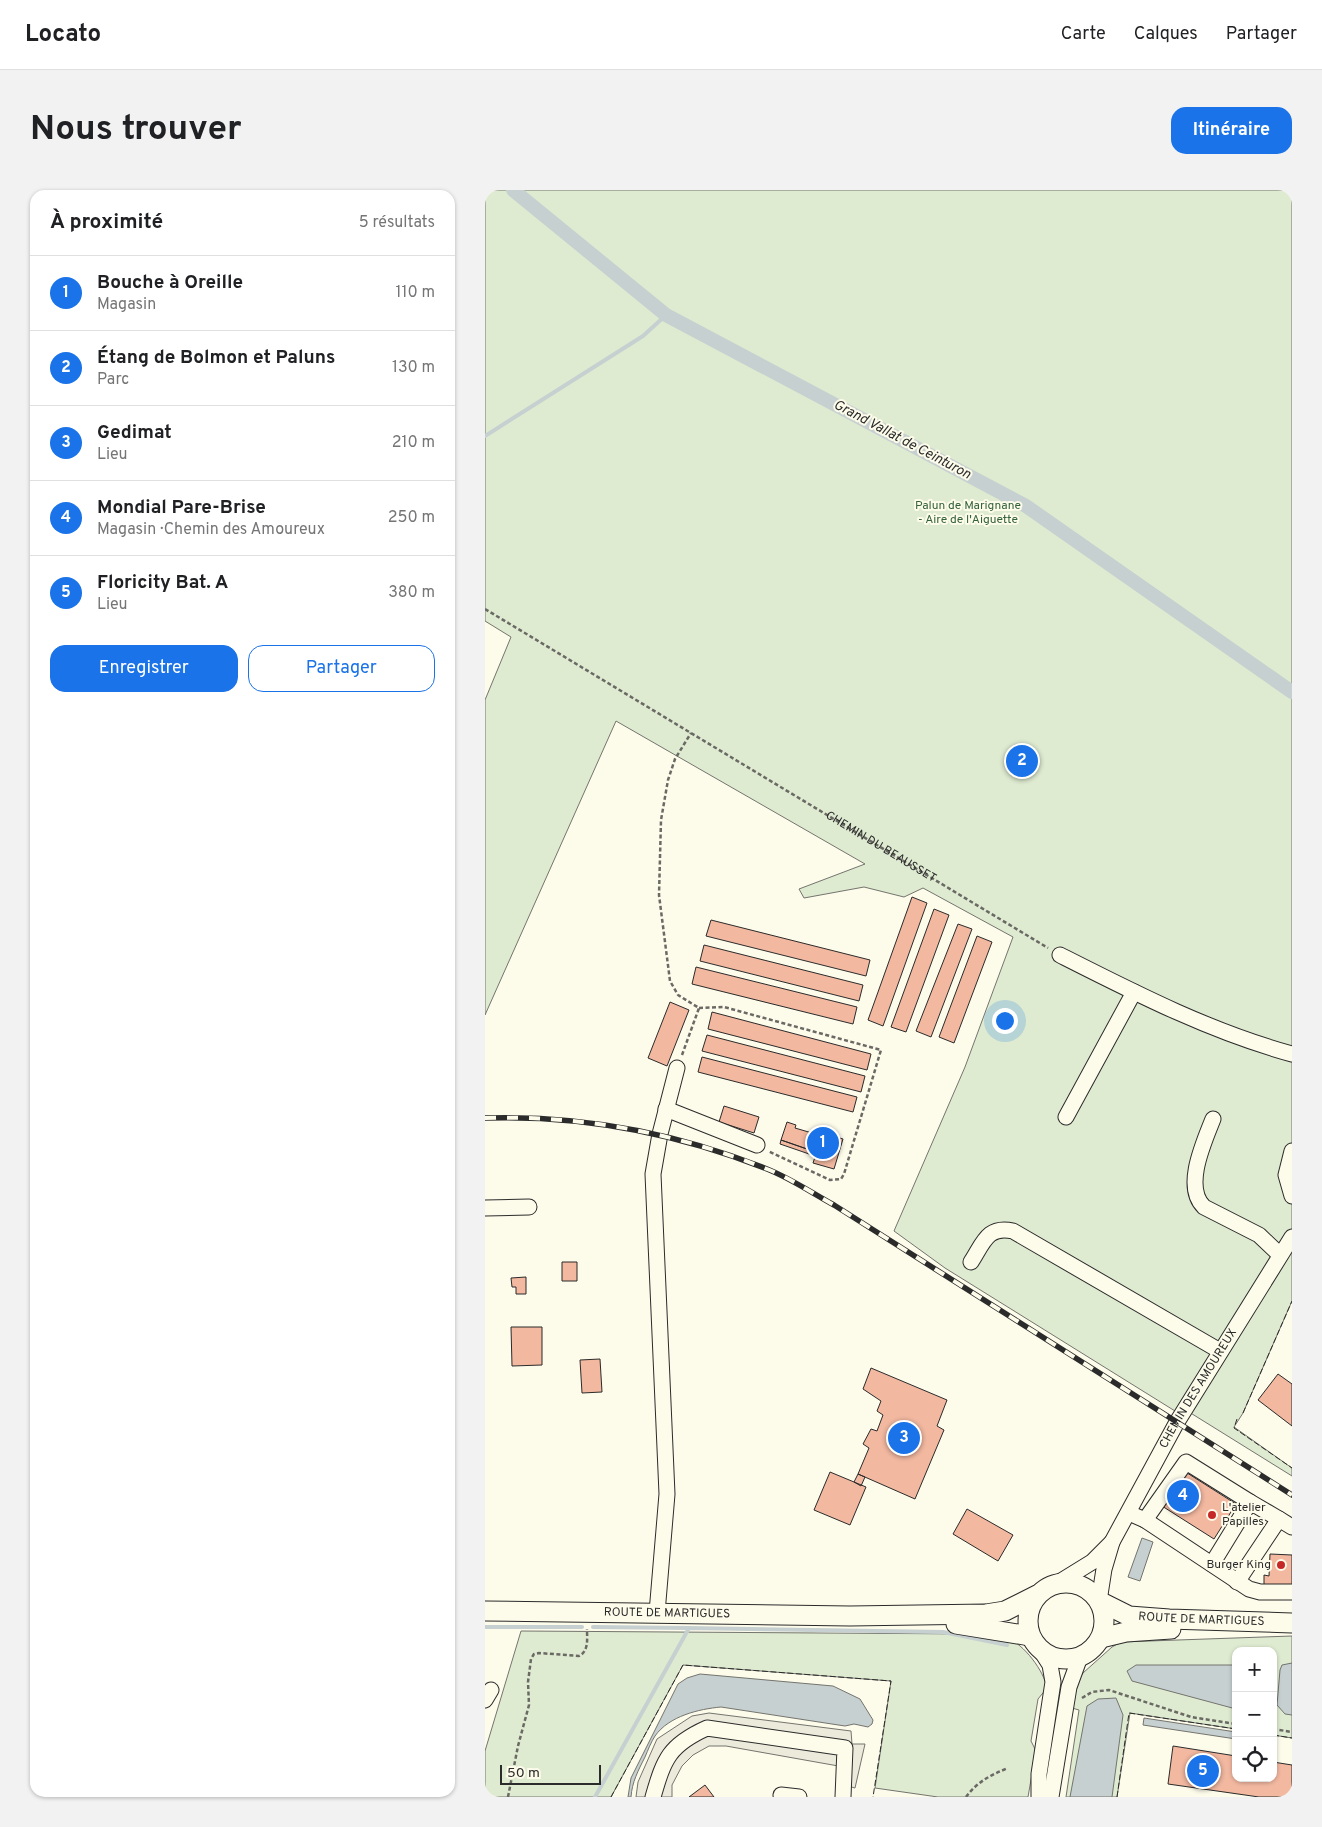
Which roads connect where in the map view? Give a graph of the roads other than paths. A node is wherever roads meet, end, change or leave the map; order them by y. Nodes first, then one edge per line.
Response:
1 (1060, 955) road end
2 (1134, 992) junction
3 (1292, 1054) edge
4 (677, 1068) road end
5 (666, 1109) junction
6 (1066, 1117) dead end
7 (1213, 1119) dead end
8 (757, 1145) road end
9 (1292, 1151) edge
10 (1292, 1196) edge
11 (529, 1207) dead end
12 (485, 1208) edge
13 (1292, 1237) edge
14 (1280, 1255) junction
15 (971, 1262) dead end
16 (1220, 1351) junction
17 (1250, 1502) junction
18 (1129, 1513) junction
19 (1279, 1519) junction
20 (1145, 1520) junction
21 (1292, 1527) edge
22 (1112, 1542) junction
23 (1212, 1564) junction
24 (1237, 1582) junction
25 (1057, 1583) junction
26 (1292, 1592) edge
27 (1037, 1595) junction
28 (1099, 1601) junction
29 (485, 1611) edge
30 (657, 1613) junction
31 (850, 1616) junction
32 (1284, 1623) edge
33 (1030, 1636) junction
34 (1101, 1638) junction
35 (1041, 1651) junction
36 (1079, 1658) junction
37 (781, 1795) dead end
38 (653, 1797) edge
39 (799, 1797) edge
40 (843, 1797) edge
41 (1039, 1797) edge
42 (1051, 1797) edge

1 - 2 street
2 - 3 street
2 - 6 street
4 - 5 street
5 - 8 street
5 - 30 street
7 - 14 street
9 - 10 street
11 - 12 street
13 - 14 street, CHEMIN DES AMOUREUX
14 - 16 street, CHEMIN DES AMOUREUX
15 - 16 street
16 - 18 street, CHEMIN DES AMOUREUX
17 - 19 street
17 - 20 street
17 - 23 street
18 - 20 street
18 - 22 street, CHEMIN DES AMOUREUX
19 - 21 street
19 - 24 street
20 - 23 street
22 - 25 street, CHEMIN DES AMOUREUX
22 - 28 street, CHEMIN DES AMOUREUX
23 - 24 street
24 - 26 street
25 - 27 main road
25 - 28 main road
27 - 31 main road, ROUTE DE MARTIGUES
27 - 33 main road
28 - 32 main road, ROUTE DE MARTIGUES
28 - 34 main road
29 - 30 main road, ROUTE DE MARTIGUES
30 - 31 main road, ROUTE DE MARTIGUES
31 - 33 main road, ROUTE DE MARTIGUES
32 - 34 main road, ROUTE DE MARTIGUES
33 - 35 main road
34 - 36 main road
35 - 36 main road
35 - 41 street
36 - 42 street
37 - 39 street
38 - 40 street

